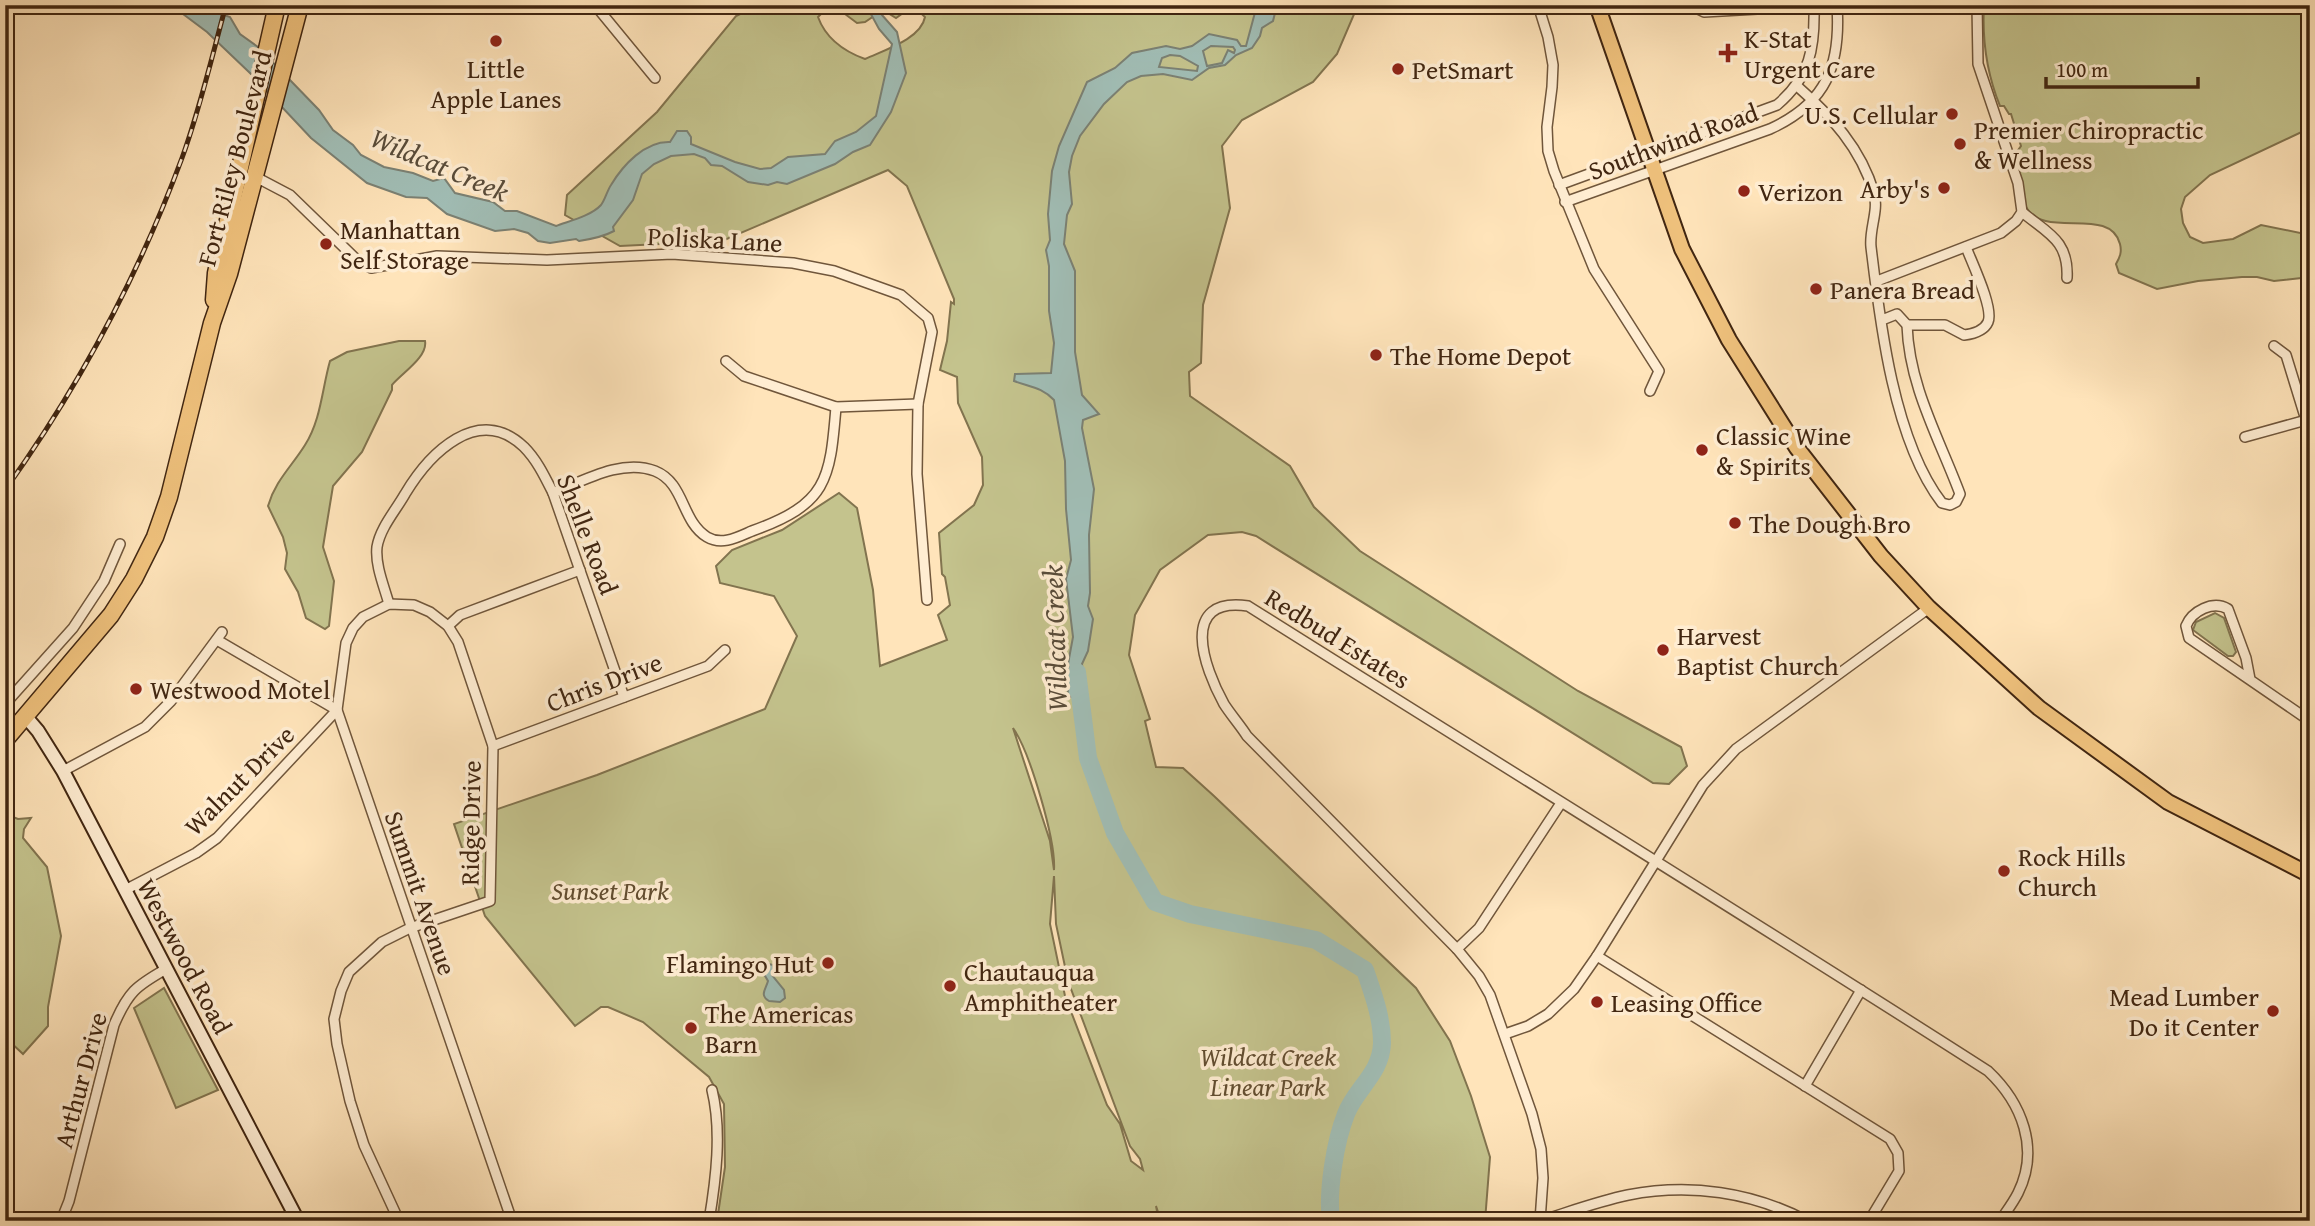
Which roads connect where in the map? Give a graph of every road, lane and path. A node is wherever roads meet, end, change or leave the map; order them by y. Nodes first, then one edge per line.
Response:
1 (277, 5) edge
2 (300, 5) edge
3 (595, 5) edge
4 (1538, 5) edge
5 (1597, 5) edge
6 (1690, 5) edge
7 (1830, 5) edge
8 (1837, 5) edge
9 (1977, 5) edge
10 (1814, 7) edge
11 (655, 78) dead end
12 (1797, 86) junction
13 (1814, 100) junction
14 (1647, 153) junction
15 (1653, 171) junction
16 (247, 172) junction
17 (1559, 185) junction
18 (1564, 202) junction
19 (2022, 212) junction
20 (1966, 247) junction
21 (2067, 278) dead end
22 (1877, 281) junction
23 (1882, 320) junction
24 (1907, 324) junction
25 (2274, 346) dead end
26 (726, 360) dead end
27 (1650, 391) dead end
28 (918, 404) junction
29 (836, 407) junction
30 (2308, 420) edge
31 (2245, 437) dead end
32 (553, 493) junction
33 (120, 544) dead end
34 (580, 570) junction
35 (927, 600) dead end
36 (389, 604) junction
37 (1929, 608) junction
38 (448, 626) junction
39 (725, 650) dead end
40 (2250, 679) junction
41 (624, 697) junction
42 (5, 705) edge
43 (337, 709) junction
44 (26, 717) junction
45 (2310, 721) edge
46 (5, 740) edge
47 (493, 746) junction
48 (63, 771) junction
49 (1561, 803) junction
50 (1656, 860) junction
51 (2310, 875) edge
52 (125, 890) junction
53 (410, 928) junction
54 (1457, 949) junction
55 (1597, 956) junction
56 (166, 969) junction
57 (1861, 990) junction
58 (1505, 1034) junction
59 (1805, 1086) junction
60 (712, 1090) dead end
61 (61, 1221) edge
62 (298, 1221) edge
63 (400, 1221) edge
64 (512, 1221) edge
65 (709, 1221) edge
66 (1540, 1221) edge
67 (1807, 1221) edge
68 (1870, 1221) edge
69 (2000, 1221) edge

1 - 16 highway, Fort Riley Boulevard
2 - 16 highway, Fort Riley Boulevard
3 - 11 street
4 - 17 street
5 - 14 main road
6 - 10 street
7 - 10 street
8 - 13 street, Southwind Road
9 - 19 street
10 - 12 street, Southwind Road
12 - 13 street
12 - 14 street, Southwind Road
13 - 15 street, Southwind Road
13 - 22 street
14 - 15 main road
14 - 17 street, Southwind Road
15 - 18 street, Southwind Road
15 - 37 main road
16 - 28 street, Poliska Lane
16 - 44 highway, Fort Riley Boulevard
17 - 18 street
18 - 27 street
19 - 20 street
19 - 21 street
20 - 22 street
20 - 24 street
22 - 23 street
23 - 24 street
23 - 24 street
25 - 30 street
26 - 29 street
28 - 29 street
28 - 35 street, Poliska Lane
29 - 32 street
30 - 31 street
32 - 34 street, Shelle Road
32 - 36 street, Shelle Road
33 - 42 street
34 - 38 street
34 - 41 street, Shelle Road
36 - 38 street
36 - 43 street
37 - 50 street
37 - 51 main road
38 - 47 street, Ridge Drive
39 - 41 street, Chris Drive
40 - 40 street
40 - 45 street
41 - 47 street, Chris Drive
43 - 48 street
43 - 52 street, Walnut Drive
43 - 53 street, Summit Avenue
44 - 46 highway, Fort Riley Boulevard
44 - 48 street, Westwood Road
47 - 53 street, Ridge Drive
48 - 52 street, Westwood Road
49 - 50 street, Redbud Estates
49 - 54 street
49 - 54 street, Redbud Estates
50 - 55 street
50 - 57 street, Redbud Estates
52 - 56 street, Westwood Road
53 - 63 street, Ridge Drive
53 - 64 street, Summit Avenue
54 - 58 street, Redbud Estates
55 - 58 street
55 - 59 street
56 - 61 street, Arthur Drive
56 - 62 street, Westwood Road
57 - 59 street
57 - 69 street, Redbud Estates
58 - 66 street, Redbud Estates
59 - 68 street
60 - 65 street
66 - 67 street, Redbud Estates

